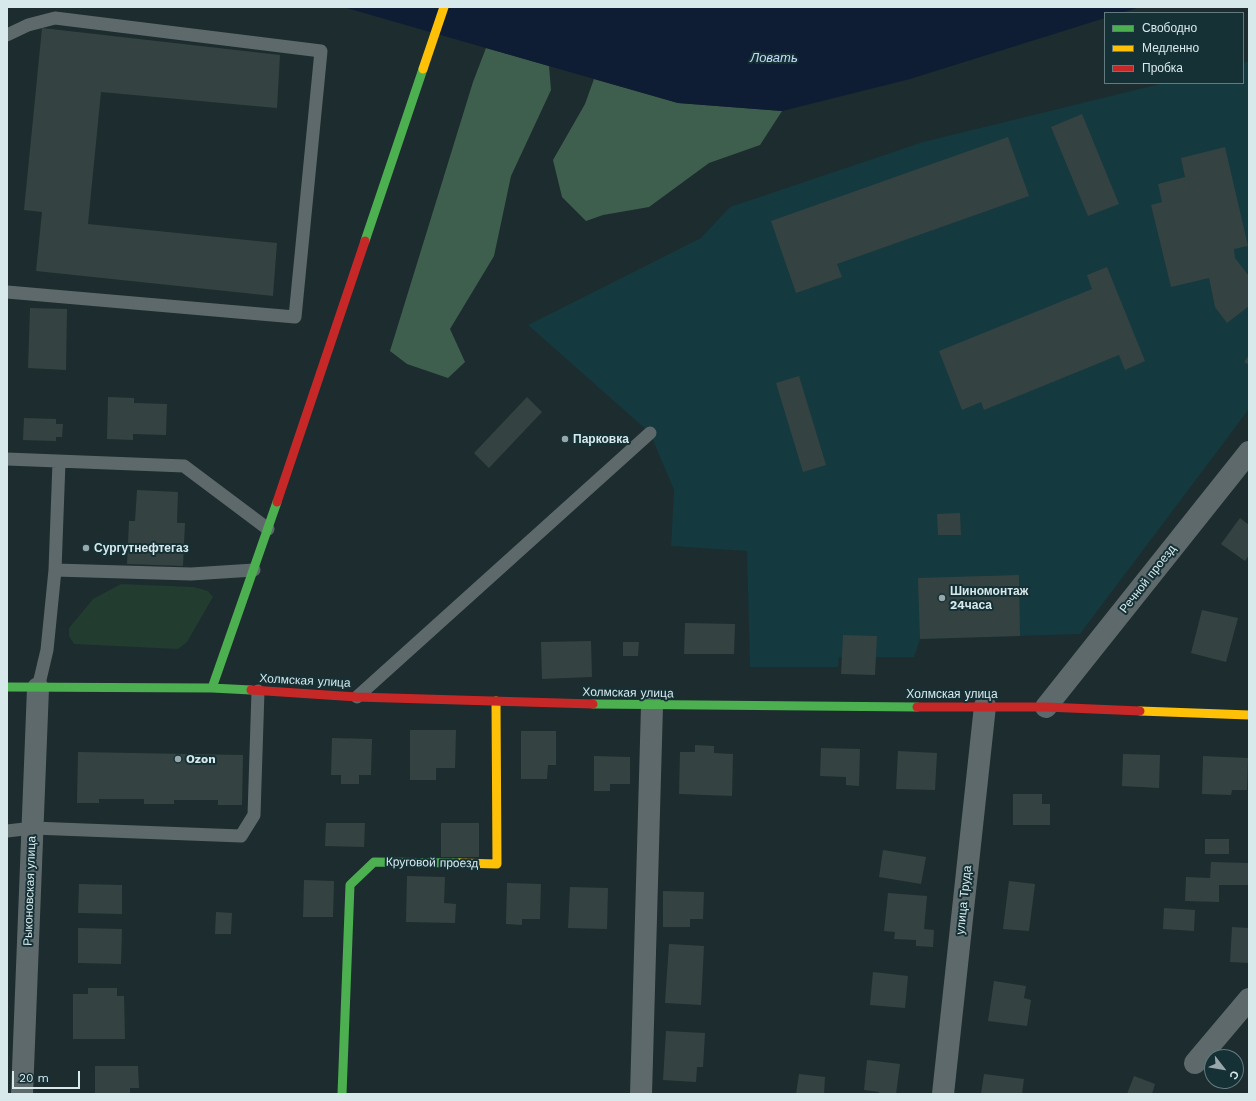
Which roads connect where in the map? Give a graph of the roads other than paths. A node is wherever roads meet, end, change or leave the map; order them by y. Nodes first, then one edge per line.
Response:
1 (444, 7) edge
2 (7, 35) edge
3 (7, 292) edge
4 (650, 433) dead end
5 (1249, 452) edge
6 (7, 460) edge
7 (59, 462) junction
8 (268, 530) junction
9 (55, 570) junction
10 (254, 570) junction
11 (7, 687) edge
12 (38, 688) junction
13 (212, 688) junction
14 (258, 691) junction
15 (357, 697) junction
16 (496, 701) junction
17 (652, 706) junction
18 (985, 706) junction
19 (1046, 707) junction
20 (1249, 715) edge
21 (33, 828) junction
22 (7, 831) edge
23 (1249, 999) edge
24 (1195, 1063) dead end
25 (22, 1094) edge
26 (342, 1094) edge
27 (641, 1094) edge
28 (943, 1094) edge

1 - 8 street
2 - 3 lane
4 - 15 lane
5 - 19 street, Речной проезд
6 - 7 lane
7 - 8 lane
7 - 9 lane
8 - 10 street
9 - 10 lane
9 - 12 lane
10 - 13 street
11 - 12 street, Холмская улица
12 - 13 street, Холмская улица
12 - 21 street, Рыконовская улица
13 - 14 street, Холмская улица
14 - 15 street, Холмская улица
14 - 21 lane
15 - 16 street, Холмская улица
16 - 17 street, Холмская улица
16 - 26 street, Круговой проезд
17 - 18 street, Холмская улица
17 - 27 street
18 - 19 street, Холмская улица
18 - 28 street, улица Труда
19 - 20 street, Холмская улица
21 - 22 lane
21 - 25 street, Рыконовская улица
23 - 24 street

